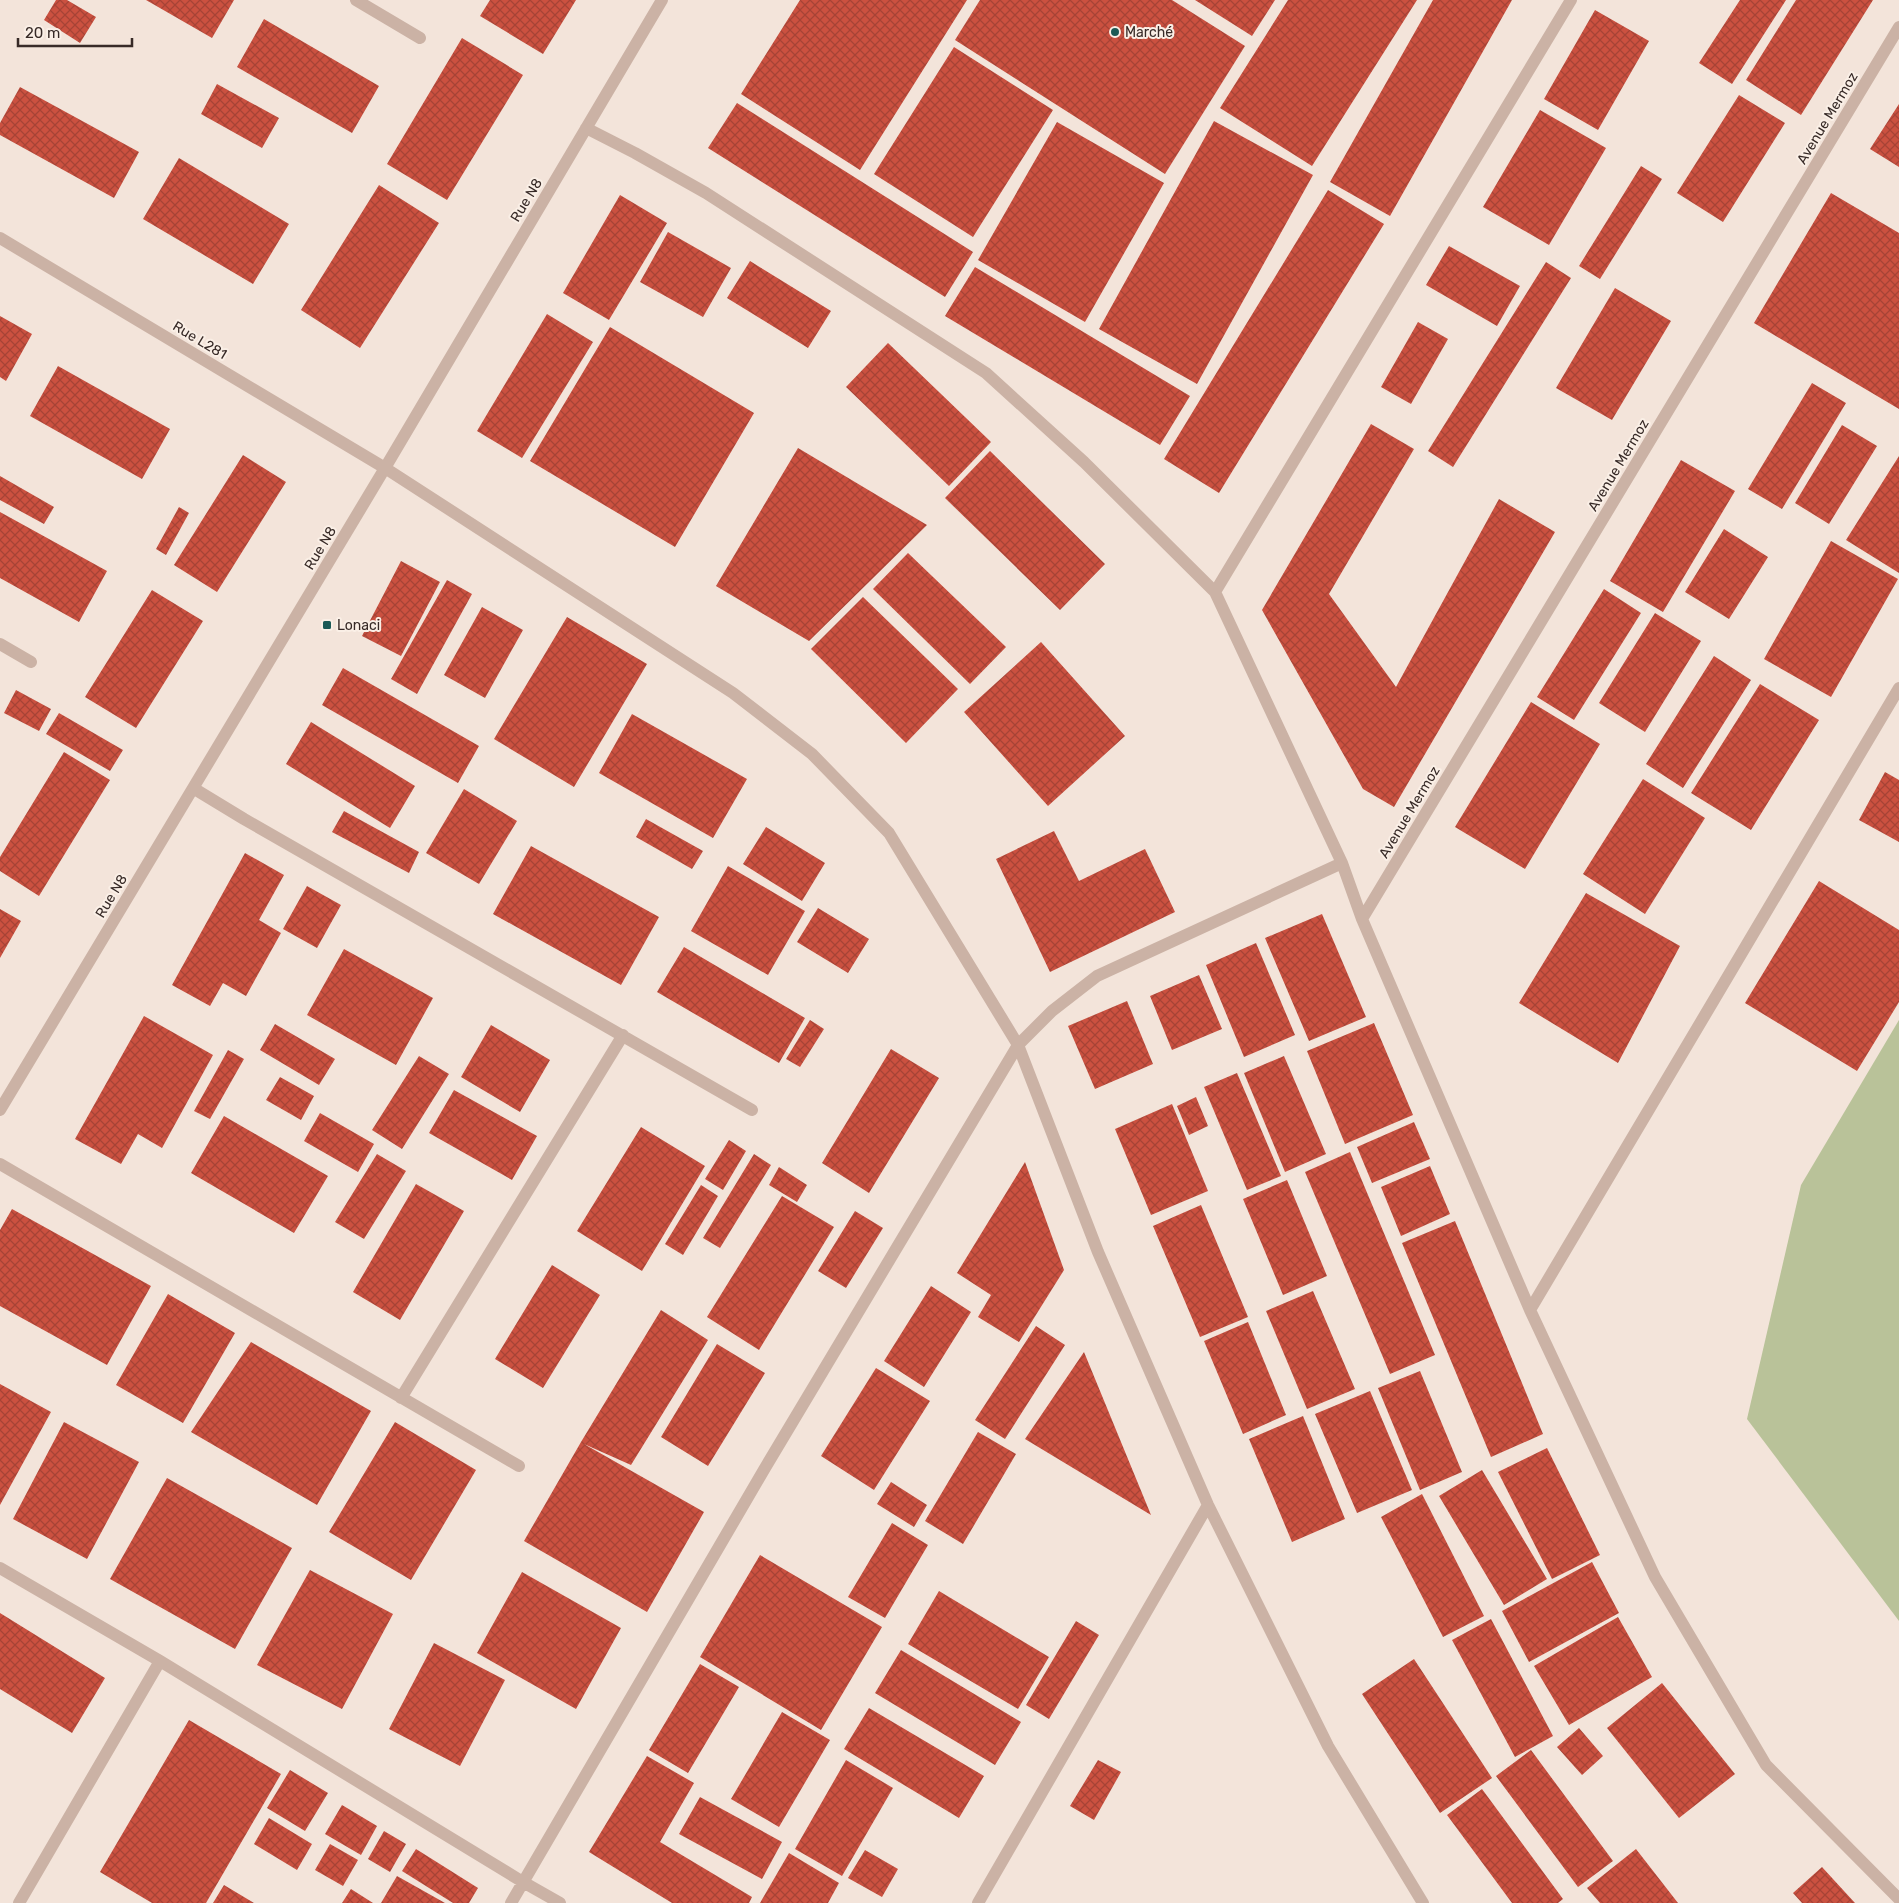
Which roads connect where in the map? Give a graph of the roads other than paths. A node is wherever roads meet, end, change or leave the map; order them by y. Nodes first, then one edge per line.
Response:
1 (356, 0) edge
2 (662, 0) edge
3 (1571, 0) edge
4 (1899, 27) edge
5 (420, 38) dead end
6 (586, 128) junction
7 (0, 238) edge
8 (385, 468) junction
9 (1215, 592) junction
10 (0, 644) edge
11 (31, 662) dead end
12 (1899, 688) edge
13 (193, 788) junction
14 (1342, 863) junction
15 (1362, 919) junction
16 (623, 1034) junction
17 (1018, 1045) junction
18 (0, 1110) edge
19 (752, 1110) dead end
20 (0, 1164) edge
21 (1530, 1310) junction
22 (401, 1398) junction
23 (519, 1466) dead end
24 (1208, 1505) junction
25 (0, 1568) edge
26 (160, 1661) junction
27 (523, 1882) junction
28 (1899, 1899) edge
29 (20, 1903) edge
30 (511, 1903) edge
31 (560, 1903) edge
32 (978, 1903) edge
33 (1423, 1903) edge

1 - 5 street
2 - 6 street, Rue N8
3 - 9 street
4 - 15 street, Avenue Mermoz
6 - 8 street, Rue N8
6 - 9 street
7 - 8 street, Rue L281
8 - 13 street, Rue N8
8 - 17 street, Rue L281
9 - 14 street
10 - 11 street
12 - 21 street
13 - 16 street
13 - 18 street, Rue N8
14 - 15 street
14 - 17 street
15 - 21 street
16 - 19 street
16 - 22 street
17 - 24 street, Rue L281
17 - 27 street
20 - 22 street
21 - 28 street
22 - 23 street
24 - 32 street
24 - 33 street, Rue L281
25 - 26 street
26 - 27 street
26 - 29 street
27 - 30 street
27 - 31 street

